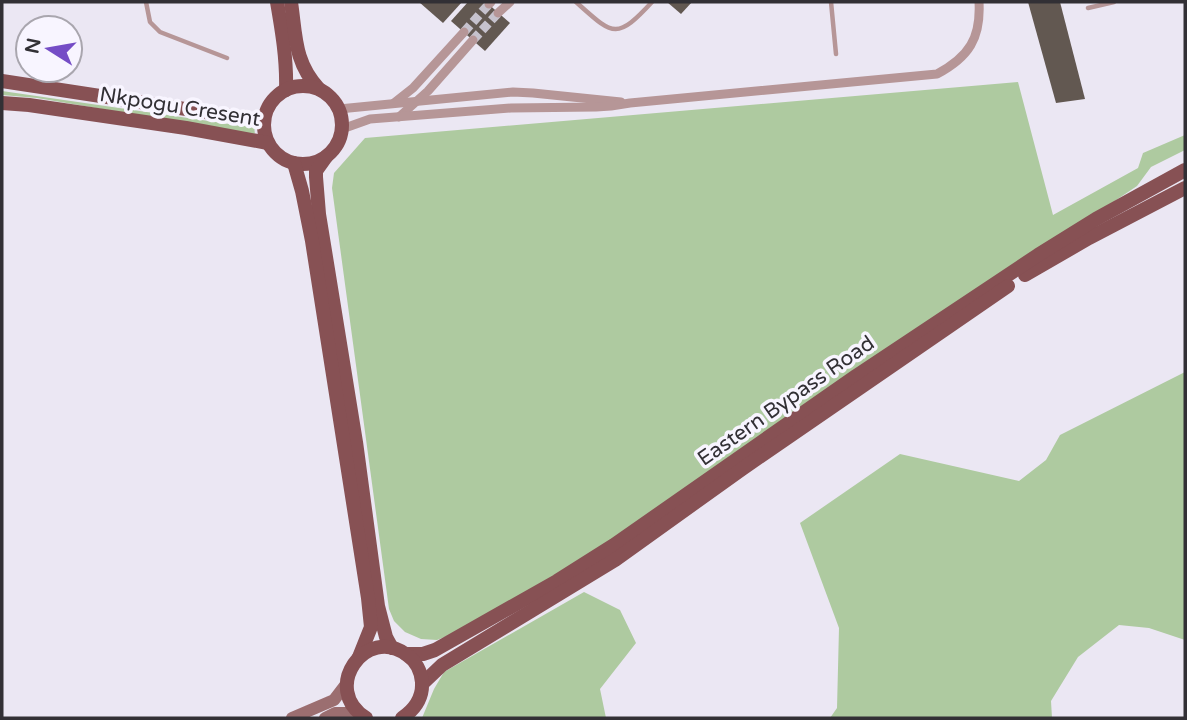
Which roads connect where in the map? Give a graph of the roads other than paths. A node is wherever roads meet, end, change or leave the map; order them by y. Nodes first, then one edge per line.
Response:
1 (146, 2) edge
2 (277, 2) edge
3 (291, 2) edge
4 (510, 2) edge
5 (576, 2) edge
6 (652, 2) edge
7 (831, 2) edge
8 (979, 2) edge
9 (1114, 2) edge
10 (1088, 9) dead end
11 (498, 13) tunnel mouth
12 (464, 32) tunnel mouth
13 (473, 40) tunnel mouth
14 (836, 54) dead end
15 (227, 58) dead end
16 (2, 81) edge
17 (319, 89) junction
18 (286, 90) junction
19 (418, 102) junction
20 (2, 103) edge
21 (630, 103) junction
22 (393, 104) junction
23 (339, 109) junction
24 (400, 117) junction
25 (264, 121) junction
26 (342, 129) junction
27 (268, 142) junction
28 (326, 157) junction
29 (294, 163) junction
30 (1185, 170) edge
31 (1185, 188) edge
32 (391, 648) junction
33 (406, 654) junction
34 (359, 657) junction
35 (346, 682) junction
36 (422, 684) junction
37 (363, 716) edge
38 (406, 716) edge
39 (292, 718) edge
40 (325, 718) edge

1 - 15 lane
2 - 18 main road
3 - 17 main road
4 - 11 street
5 - 6 lane
7 - 14 lane
8 - 21 street
9 - 10 lane
12 - 22 street
13 - 19 street
16 - 25 main road, Nkpogu Cresent
17 - 18 main road
17 - 23 main road
18 - 25 main road
19 - 21 street
19 - 22 street
19 - 24 street
20 - 27 main road, Nkpogu Cresent
21 - 24 street
22 - 23 street
23 - 26 main road
24 - 26 street
25 - 27 main road
26 - 28 main road
27 - 29 main road
28 - 29 main road
28 - 32 main road
29 - 34 main road
30 - 33 main road, Eastern Bypass Road
31 - 36 main road, Eastern Bypass Road
32 - 33 main road
32 - 34 main road
33 - 36 main road
34 - 35 main road
35 - 37 main road
35 - 39 street
36 - 38 main road
37 - 40 street

